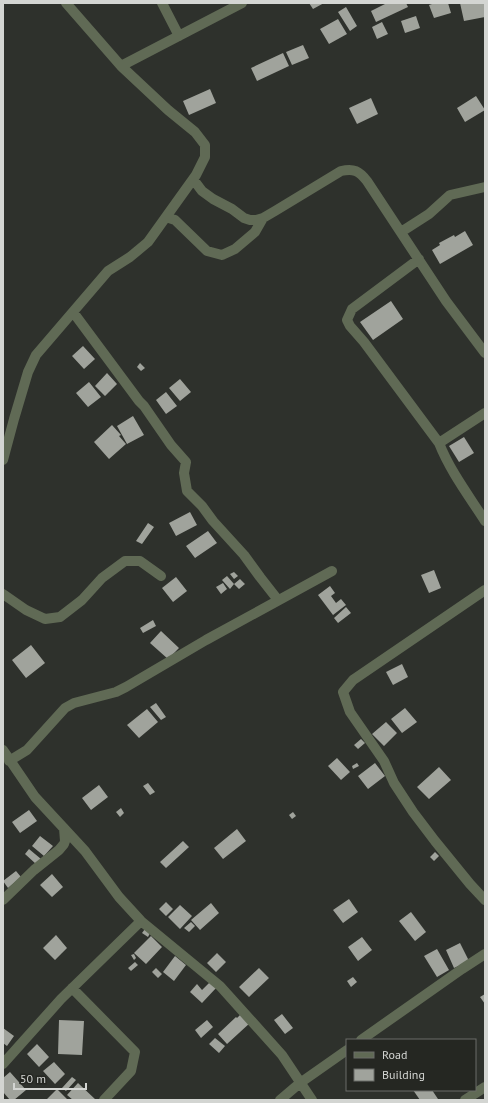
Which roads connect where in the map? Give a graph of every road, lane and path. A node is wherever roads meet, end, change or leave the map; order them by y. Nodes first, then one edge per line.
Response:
1 (66, 3) edge
2 (162, 3) edge
3 (242, 3) edge
4 (179, 36) junction
5 (121, 66) junction
6 (193, 179) junction
7 (485, 187) edge
8 (166, 217) junction
9 (263, 218) junction
10 (401, 232) junction
11 (419, 259) junction
12 (73, 312) junction
13 (485, 353) edge
14 (485, 413) edge
15 (439, 443) junction
16 (3, 460) edge
17 (485, 521) edge
18 (332, 571) dead end
19 (161, 576) dead end
20 (485, 590) edge
21 (3, 594) edge
22 (278, 600) junction
23 (3, 750) edge
24 (9, 761) junction
25 (64, 828) junction
26 (3, 900) edge
27 (485, 900) edge
28 (141, 921) junction
29 (485, 954) edge
30 (72, 988) junction
31 (362, 1039) edge
32 (346, 1051) edge
33 (3, 1064) edge
34 (300, 1082) junction
35 (485, 1087) edge
36 (104, 1100) edge
37 (280, 1100) edge
38 (312, 1100) edge
39 (465, 1100) edge

1 - 5 street
2 - 4 street
3 - 4 street
4 - 5 street
5 - 6 street
6 - 8 street
6 - 9 street
7 - 10 street
8 - 9 street
8 - 12 street
9 - 10 street
10 - 11 street
11 - 13 street
11 - 15 street
12 - 16 street
12 - 22 street
14 - 15 street
15 - 17 street
18 - 22 street
19 - 21 street
20 - 27 street
22 - 24 street
23 - 24 street
24 - 25 street
25 - 26 street
25 - 28 street
28 - 30 street
28 - 34 street
29 - 31 street
30 - 33 street
30 - 36 street
32 - 34 street
34 - 37 street
34 - 38 street
35 - 39 street

